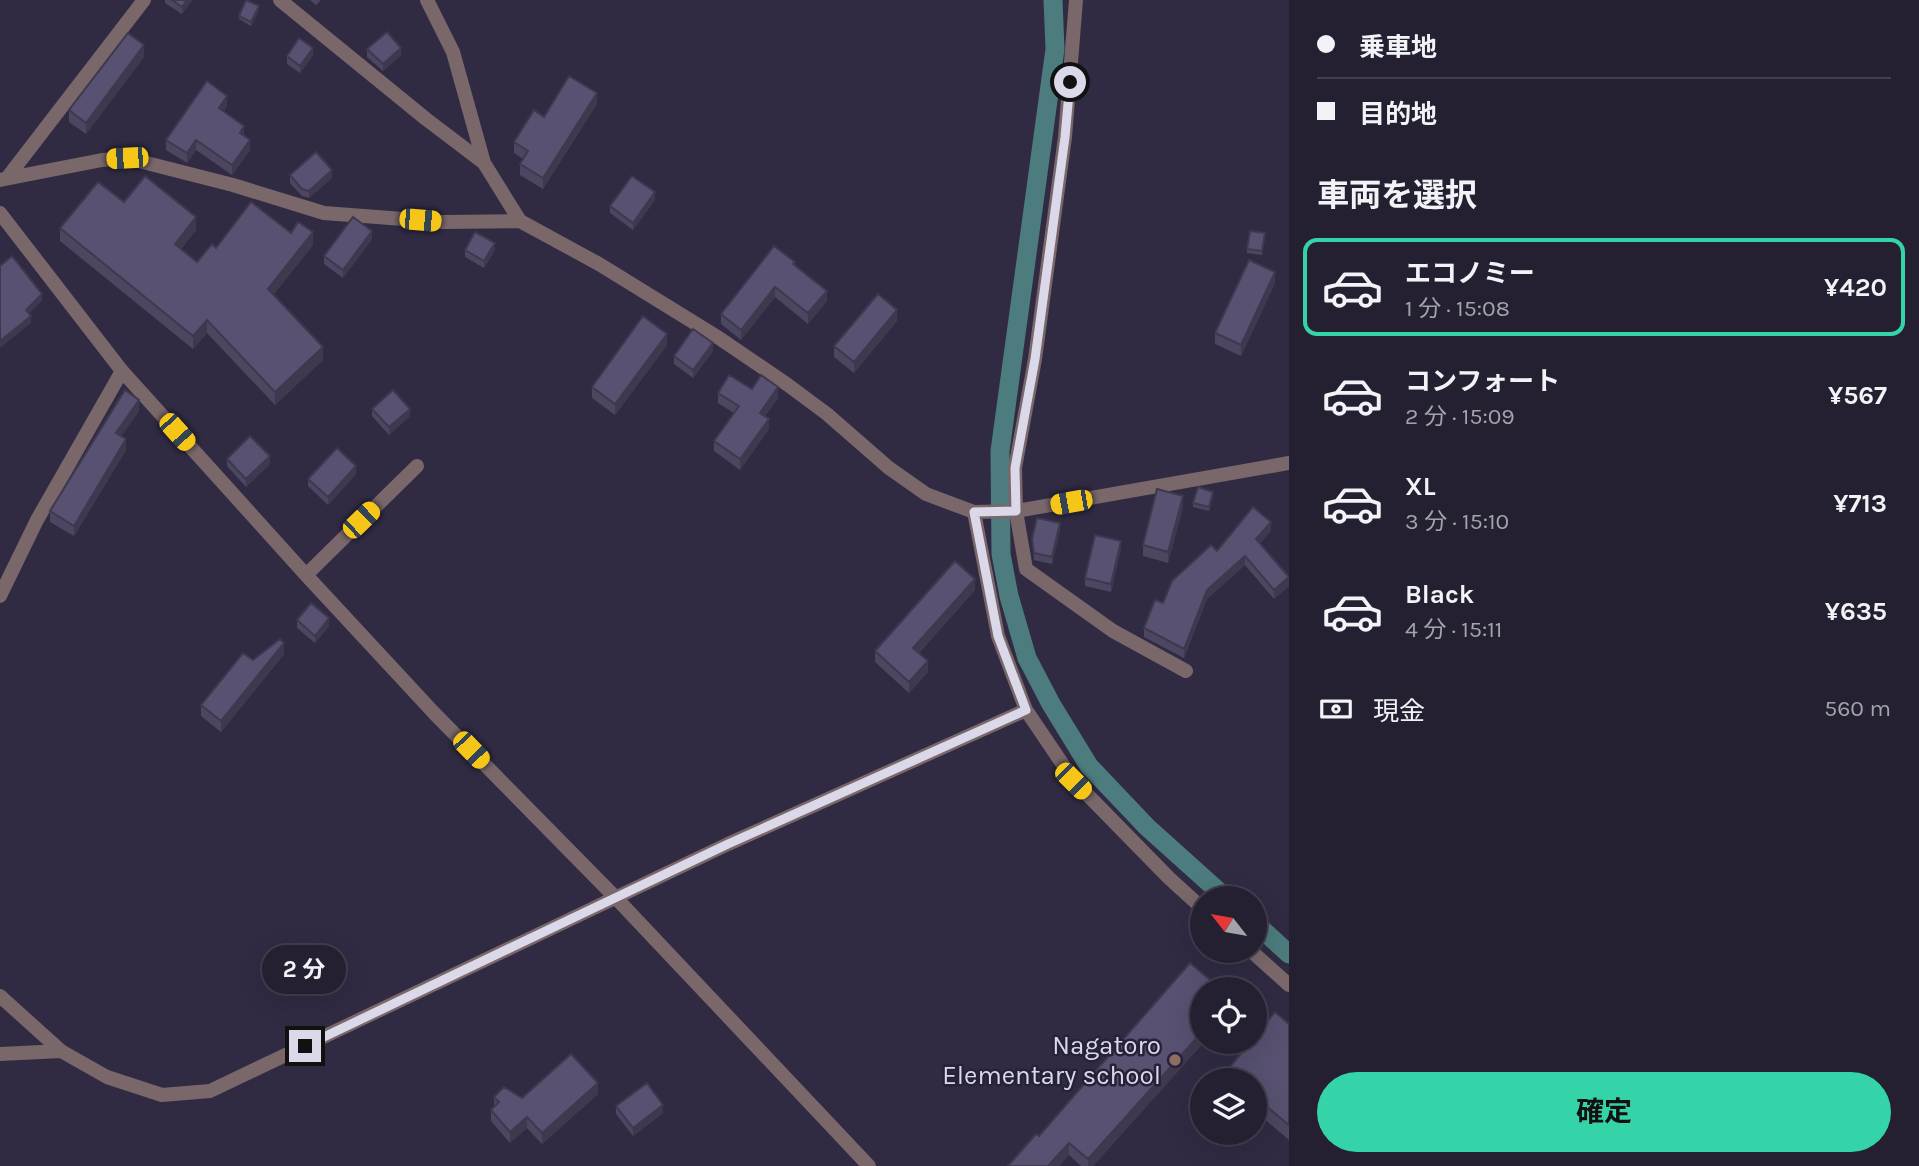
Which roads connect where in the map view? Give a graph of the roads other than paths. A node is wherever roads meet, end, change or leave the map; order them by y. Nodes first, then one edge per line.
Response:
1 (144, 0) edge
2 (280, 0) edge
3 (427, 0) edge
4 (1076, 0) edge
5 (484, 163) junction
6 (4, 179) edge
7 (0, 213) edge
8 (520, 220) junction
9 (122, 371) junction
10 (1289, 463) edge
11 (417, 466) dead end
12 (1016, 511) junction
13 (974, 512) junction
14 (306, 575) junction
15 (0, 596) edge
16 (1186, 671) dead end
17 (1026, 710) junction
18 (1190, 897) edge
19 (616, 898) junction
20 (1264, 963) edge
21 (1289, 985) edge
22 (0, 996) edge
23 (61, 1051) junction
24 (0, 1054) edge
25 (869, 1166) edge

1 - 6 street
2 - 5 street
3 - 5 street
4 - 12 street
5 - 8 street
6 - 8 street
7 - 9 street
8 - 13 street
9 - 14 street
9 - 15 street
10 - 12 street
11 - 14 street
12 - 13 street
12 - 16 street
13 - 17 street
14 - 19 street
17 - 18 street
17 - 19 street
19 - 23 street
19 - 25 street
20 - 21 street
22 - 23 street
23 - 24 street

